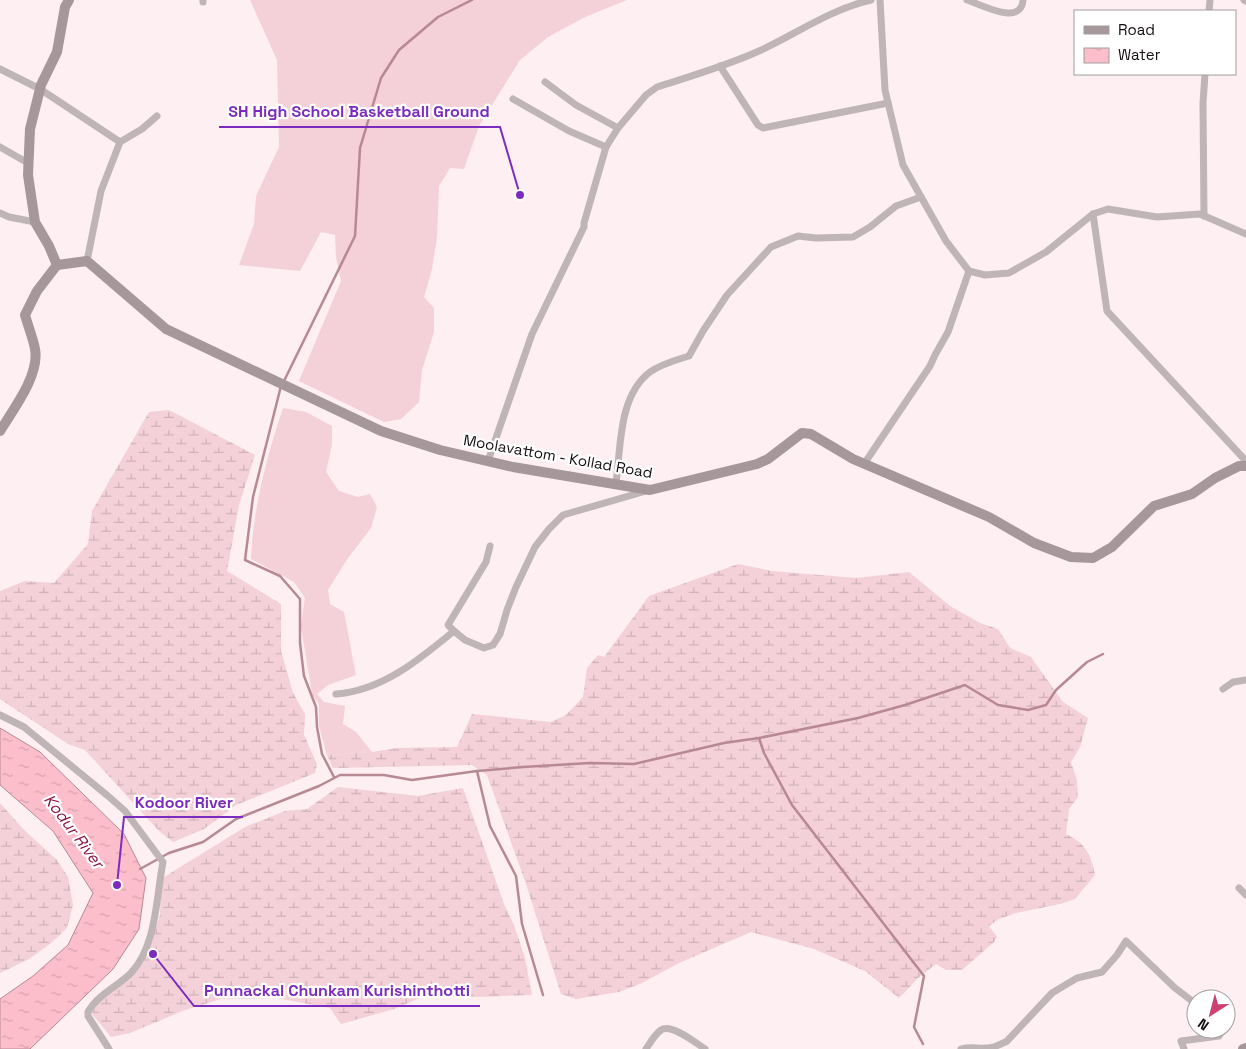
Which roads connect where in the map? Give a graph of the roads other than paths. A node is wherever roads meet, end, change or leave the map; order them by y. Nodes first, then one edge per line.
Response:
1 (69, 0) edge
2 (871, 0) edge
3 (880, 0) edge
4 (967, 0) edge
5 (1023, 0) edge
6 (720, 66) junction
7 (0, 69) edge
8 (1205, 75) edge
9 (545, 82) dead end
10 (40, 89) junction
11 (513, 99) dead end
12 (888, 102) junction
13 (157, 116) dead end
14 (618, 128) junction
15 (120, 142) junction
16 (0, 147) edge
17 (606, 147) junction
18 (28, 163) junction
19 (921, 197) junction
20 (0, 213) edge
21 (1093, 214) junction
22 (1204, 216) junction
23 (35, 222) junction
24 (1246, 234) edge
25 (87, 261) junction
26 (57, 265) junction
27 (969, 271) junction
28 (0, 431) edge
29 (488, 461) junction
30 (1246, 461) edge
31 (864, 464) junction
32 (1246, 466) edge
33 (616, 483) junction
34 (650, 490) junction
35 (490, 546) dead end
36 (454, 631) junction
37 (1246, 680) edge
38 (1223, 689) dead end
39 (336, 694) dead end
40 (0, 715) edge
41 (1239, 888) dead end
42 (1246, 895) edge
43 (1186, 996) edge
44 (1196, 1039) edge
45 (1246, 1048) edge
46 (109, 1049) edge
47 (646, 1049) edge
48 (705, 1049) edge
49 (961, 1049) edge
50 (1184, 1049) edge
51 (1242, 1049) edge

1 - 10 main road
2 - 6 street
3 - 12 street
4 - 5 street
6 - 12 street
6 - 14 street
7 - 10 street
8 - 22 street
9 - 14 street
10 - 15 street
10 - 18 main road
11 - 17 street
12 - 19 street
13 - 15 street
14 - 17 street
15 - 25 street
16 - 18 street
17 - 29 street
18 - 23 main road
19 - 27 street
19 - 33 street
20 - 23 street
21 - 22 street
21 - 27 street
21 - 30 street
22 - 24 street
23 - 26 main road
25 - 26 main road
25 - 29 main road, Moolavattom - Kollad Road
26 - 28 main road
27 - 31 street
29 - 33 main road, Moolavattom - Kollad Road
31 - 32 main road, Moolavattom - Kollad Road
31 - 34 main road, Moolavattom - Kollad Road
33 - 34 main road, Moolavattom - Kollad Road
34 - 36 street
35 - 36 street
36 - 39 street
37 - 38 street
40 - 46 street
41 - 42 street
43 - 49 street
44 - 50 street
45 - 51 main road
47 - 48 street

